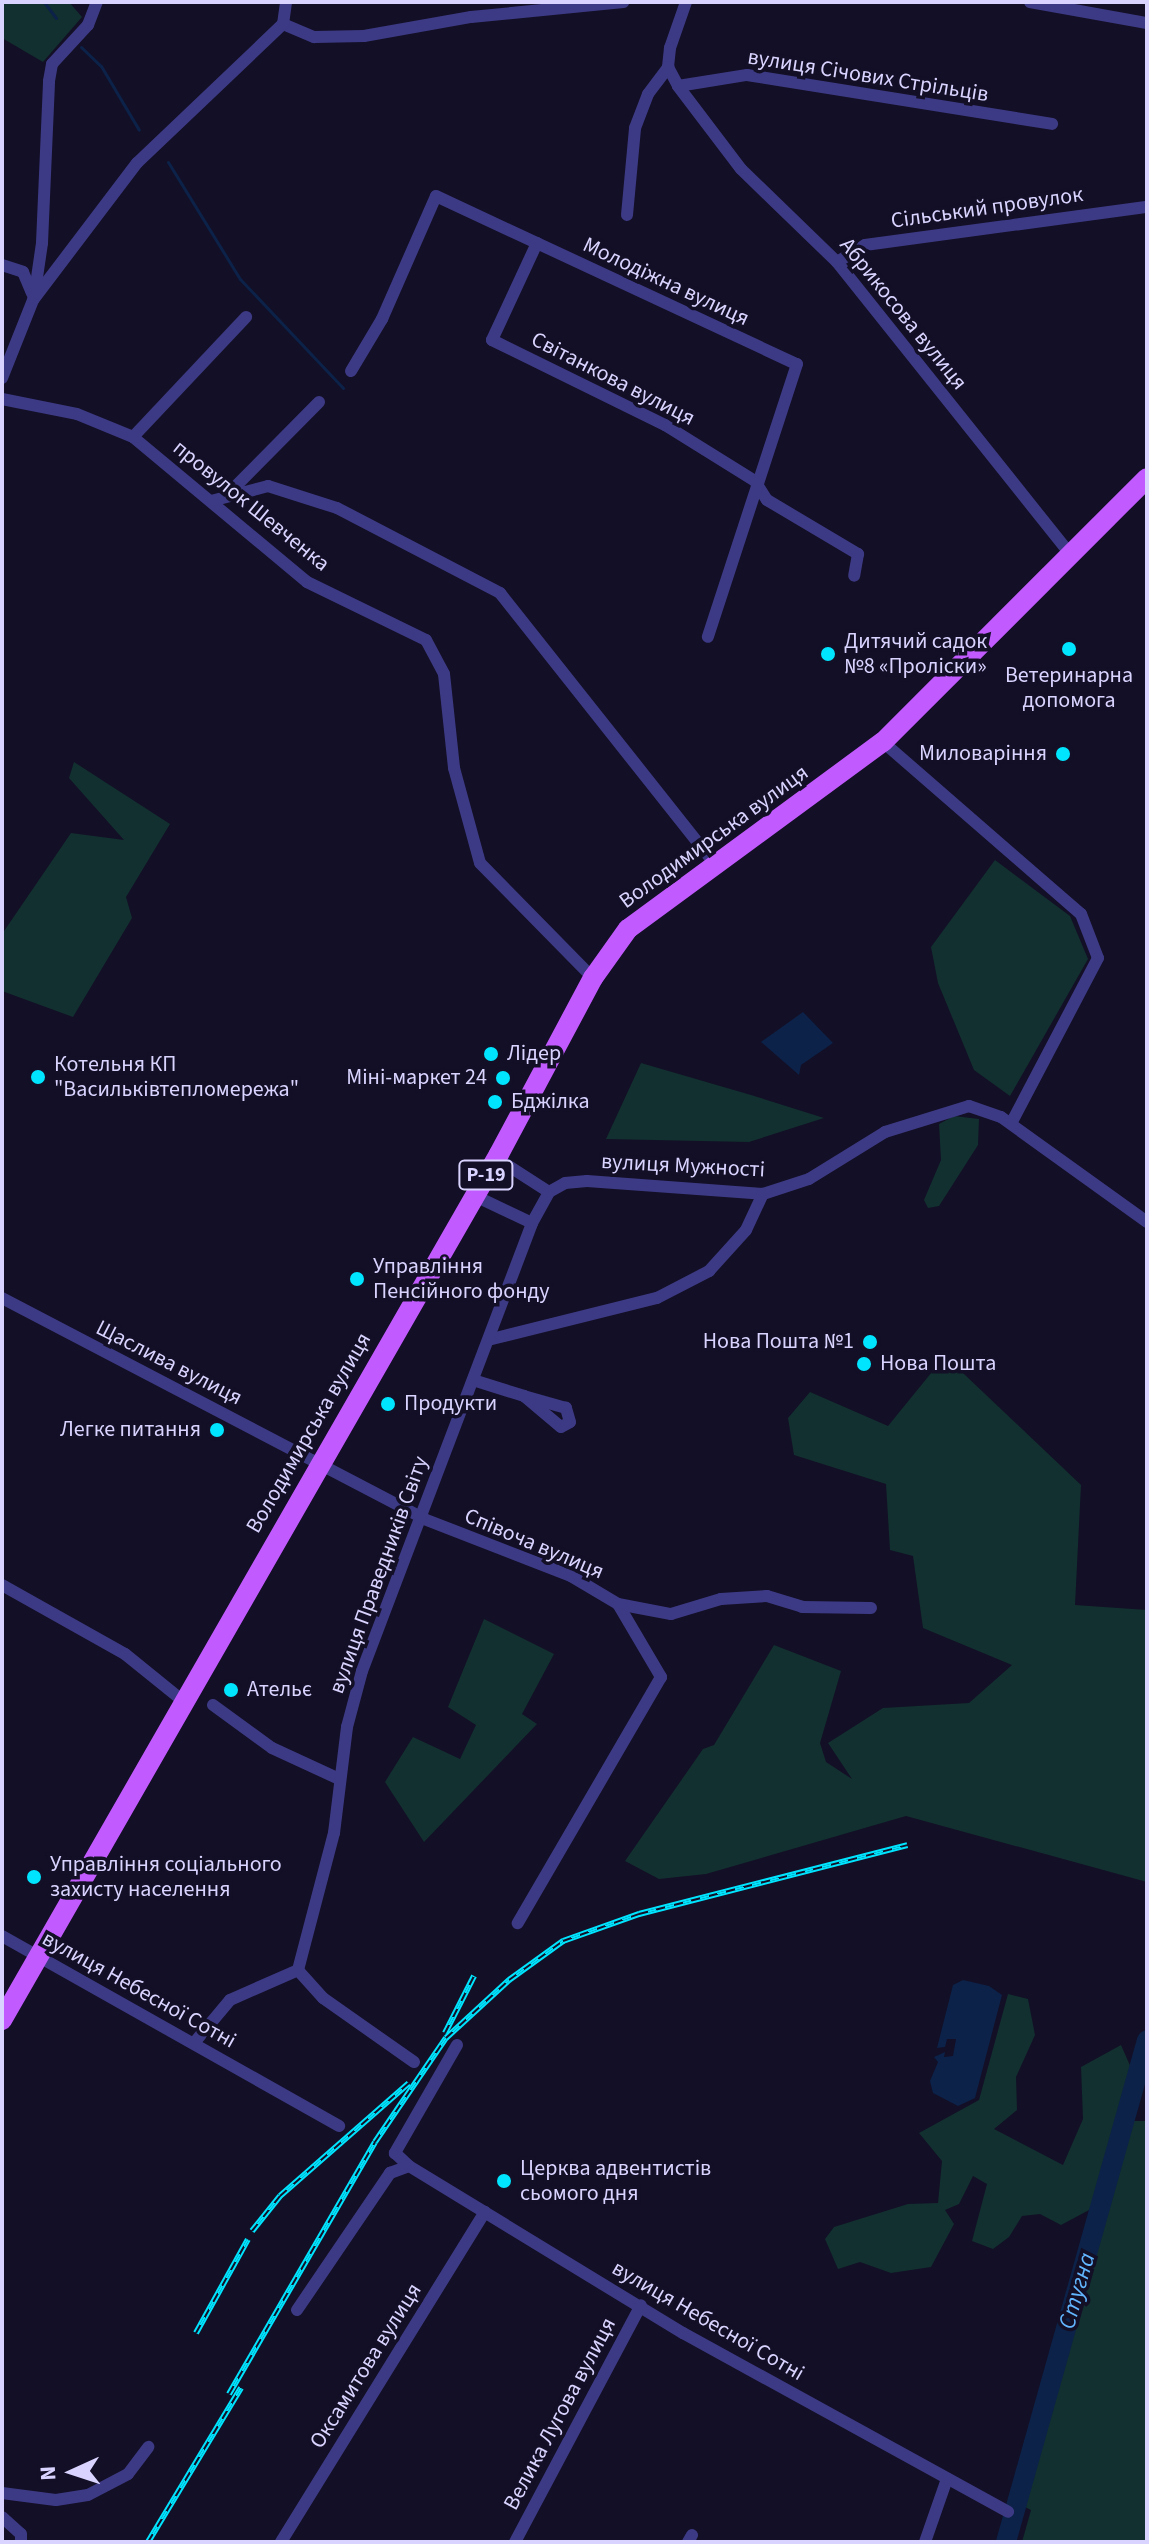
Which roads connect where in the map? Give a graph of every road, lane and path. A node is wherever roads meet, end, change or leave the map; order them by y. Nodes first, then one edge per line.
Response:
1 (286, 2) edge
2 (623, 2) edge
3 (686, 2) edge
4 (1030, 2) edge
5 (96, 4) edge
6 (1147, 23) edge
7 (283, 24) junction
8 (668, 67) junction
9 (678, 86) junction
10 (1052, 124) dead end
11 (1147, 207) edge
12 (627, 215) dead end
13 (537, 243) junction
14 (837, 262) junction
15 (2, 265) edge
16 (33, 300) junction
17 (246, 317) dead end
18 (351, 371) dead end
19 (2, 378) edge
20 (2, 399) edge
21 (319, 402) dead end
22 (133, 437) junction
23 (1147, 478) edge
24 (755, 481) junction
25 (227, 495) junction
26 (211, 501) junction
27 (1071, 555) junction
28 (854, 576) dead end
29 (708, 637) dead end
30 (883, 742) junction
31 (714, 863) junction
32 (593, 978) junction
33 (1011, 1124) junction
34 (496, 1158) junction
35 (549, 1192) junction
36 (763, 1194) junction
37 (473, 1195) junction
38 (1147, 1222) edge
39 (532, 1223) junction
40 (2, 1298) edge
41 (492, 1339) junction
42 (473, 1380) junction
43 (524, 1396) dead end
44 (320, 1462) junction
45 (424, 1519) junction
46 (2, 1585) edge
47 (618, 1604) junction
48 (871, 1608) dead end
49 (183, 1701) junction
50 (213, 1705) dead end
51 (339, 1779) junction
52 (518, 1923) dead end
53 (2, 1936) edge
54 (36, 1957) junction
55 (298, 1970) junction
56 (2, 2020) edge
57 (194, 2043) junction
58 (457, 2045) dead end
59 (414, 2062) dead end
60 (339, 2126) dead end
61 (409, 2166) junction
62 (485, 2212) junction
63 (641, 2305) junction
64 (297, 2310) dead end
65 (148, 2447) dead end
66 (947, 2479) junction
67 (2, 2493) edge
68 (1008, 2512) dead end
69 (2, 2517) edge
70 (21, 2542) edge
71 (281, 2542) edge
72 (515, 2542) edge
73 (925, 2542) edge

1 - 7 street
2 - 7 street
3 - 8 street
4 - 6 street
5 - 16 street
7 - 16 street
8 - 9 street, Абрикосова вулиця
8 - 12 street
9 - 10 street, вулиця Січових Стрільців
9 - 14 street, Абрикосова вулиця
11 - 14 street, Сільський провулок
13 - 18 street, Молодіжна вулиця
13 - 24 street, Світанкова вулиця
13 - 24 street, Молодіжна вулиця
14 - 27 street, Абрикосова вулиця
15 - 16 street
16 - 19 street
17 - 22 street
20 - 22 street, провулок Шевченка
21 - 25 street, провулок Шевченка
22 - 26 street, провулок Шевченка
23 - 27 main road, Володимирська вулиця / Р-19
24 - 28 street, Світанкова вулиця
24 - 29 street, Молодіжна вулиця
25 - 26 street
25 - 31 street
26 - 32 street, провулок Шевченка
27 - 30 main road, Володимирська вулиця / Р-19
30 - 31 main road, Володимирська вулиця / Р-19
30 - 33 street
31 - 32 main road, Володимирська вулиця / Р-19
32 - 34 main road, Володимирська вулиця / Р-19
33 - 36 street, вулиця Мужності
33 - 38 street, вулиця Мужності
34 - 35 street
34 - 37 main road, Володимирська вулиця / Р-19
35 - 36 street, вулиця Мужності
35 - 39 street, вулиця Праведників Світу
36 - 41 street
37 - 39 street
37 - 44 main road, Володимирська вулиця / Р-19
39 - 41 street, вулиця Праведників Світу
40 - 44 street, Щаслива вулиця
41 - 42 street, вулиця Праведників Світу
42 - 43 street
42 - 45 street, вулиця Праведників Світу
44 - 45 street, Співоча вулиця
44 - 49 main road, Володимирська вулиця / Р-19
45 - 47 street, Співоча вулиця
45 - 51 street, вулиця Праведників Світу
46 - 49 street
47 - 48 street
47 - 52 street, Співоча вулиця
49 - 54 main road, Володимирська вулиця / Р-19
50 - 51 street
51 - 55 street, вулиця Праведників Світу
53 - 54 street, вулиця Небесної Сотні
54 - 56 main road, Володимирська вулиця / Р-19
54 - 57 street, вулиця Небесної Сотні
55 - 57 street
55 - 59 street
57 - 60 street, вулиця Небесної Сотні
58 - 61 street, вулиця Небесної Сотні
61 - 62 street, вулиця Небесної Сотні
61 - 64 street
62 - 63 street, вулиця Небесної Сотні
62 - 71 street, Оксамитова вулиця
63 - 66 street, вулиця Небесної Сотні
63 - 72 street, Велика Лугова вулиця
65 - 67 street
66 - 68 street, вулиця Небесної Сотні
66 - 73 street
69 - 70 street

